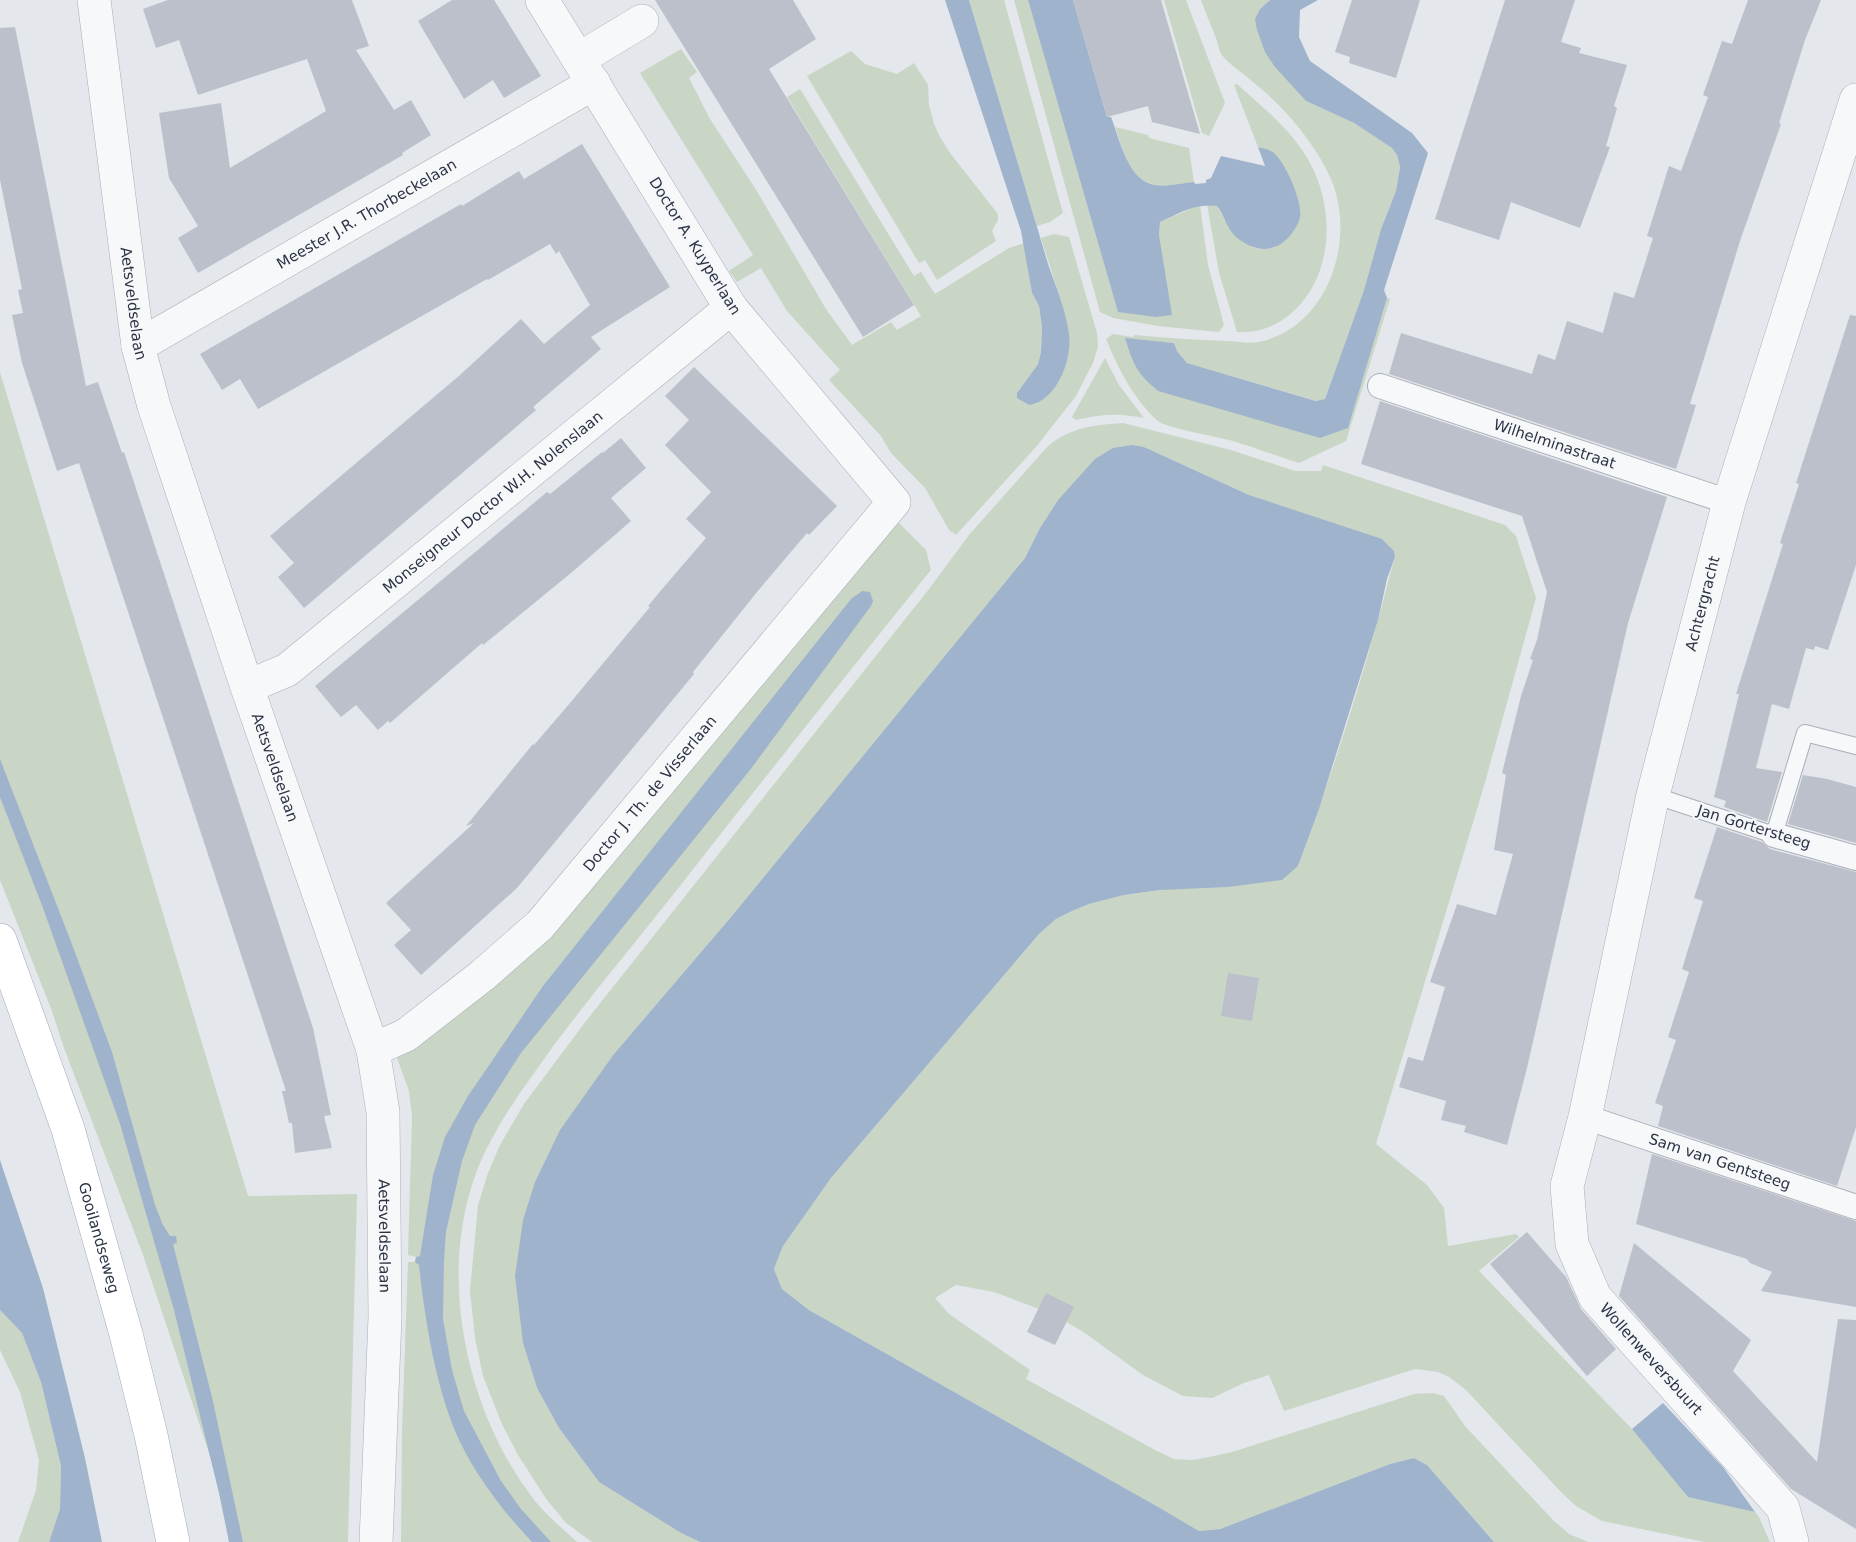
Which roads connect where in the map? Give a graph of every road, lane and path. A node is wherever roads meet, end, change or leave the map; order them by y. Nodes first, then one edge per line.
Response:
1 (94, 0) edge
2 (542, 0) edge
3 (642, 21) dead end
4 (587, 71) junction
5 (1856, 100) edge
6 (731, 308) junction
7 (138, 346) junction
8 (1380, 386) dead end
9 (894, 502) joint
10 (1730, 502) junction
11 (247, 687) junction
12 (1856, 746) edge
13 (1653, 795) junction
14 (1774, 835) junction
15 (1856, 858) edge
16 (0, 940) edge
17 (373, 1050) junction
18 (1585, 1118) junction
19 (1856, 1207) edge
20 (173, 1542) edge
21 (376, 1542) edge
22 (1792, 1542) edge

1 - 7 street, Aetsveldselaan
2 - 4 street, Doctor A. Kuyperlaan
3 - 4 street, Meester J.R. Thorbeckelaan
4 - 6 street, Doctor A. Kuyperlaan
4 - 7 street, Meester J.R. Thorbeckelaan
5 - 10 street, Achtergracht
6 - 9 street, Doctor A. Kuyperlaan
6 - 11 street, Monseigneur Doctor W.H. Nolenslaan
7 - 11 street, Aetsveldselaan
8 - 10 street, Wilhelminastraat
9 - 17 street, Doctor J. Th. de Visserlaan
10 - 13 street, Achtergracht
11 - 17 street, Aetsveldselaan
12 - 14 lane
13 - 14 lane, Jan Gortersteeg
13 - 18 street, Achtergracht
14 - 15 street, Jan Gortersteeg
16 - 20 main road, Gooilandseweg
17 - 21 street, Aetsveldselaan
18 - 19 street, Sam van Gentsteeg
18 - 22 street, Wollenweversbuurt

